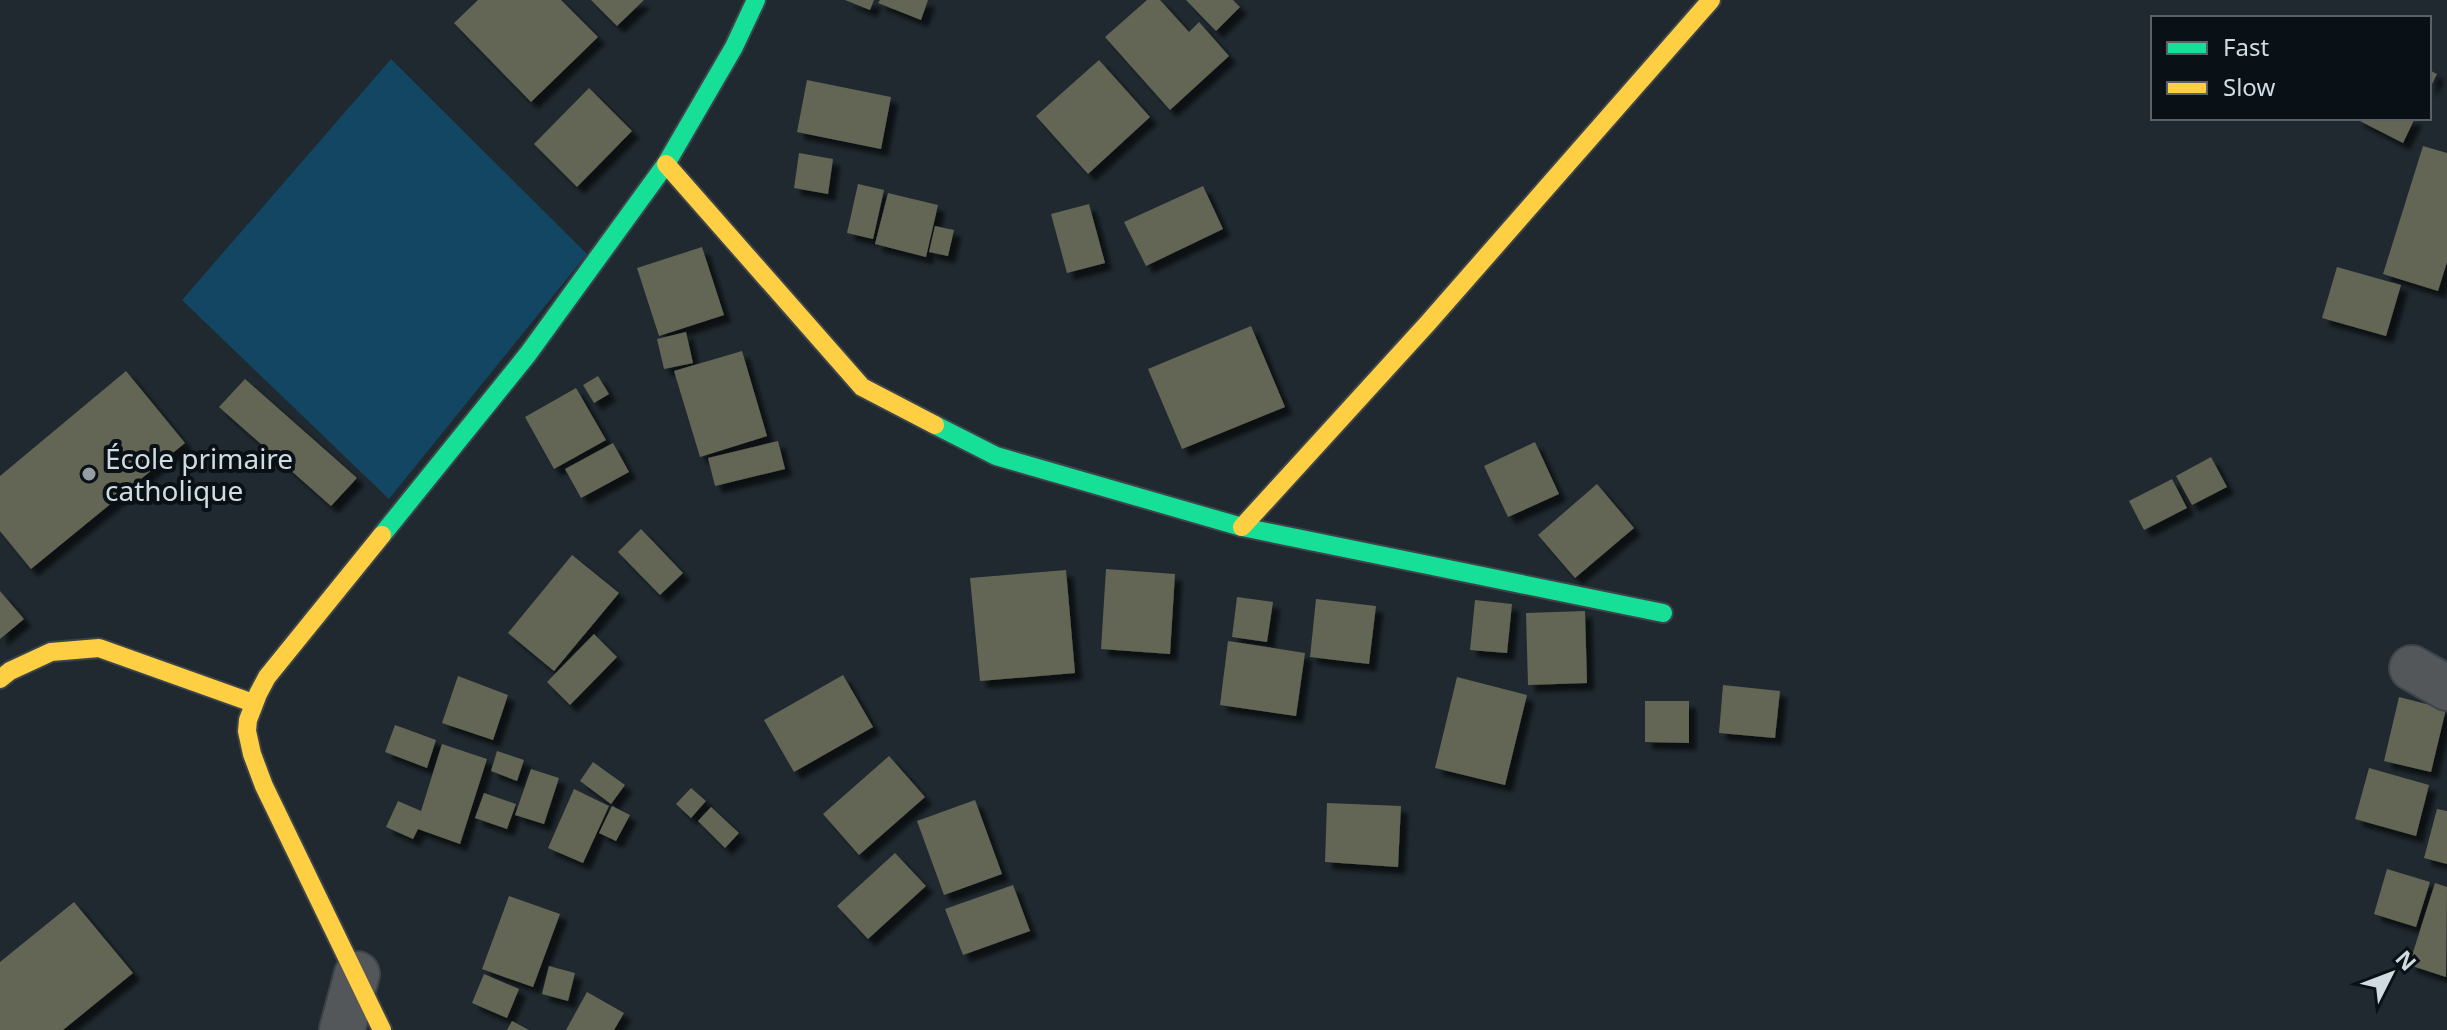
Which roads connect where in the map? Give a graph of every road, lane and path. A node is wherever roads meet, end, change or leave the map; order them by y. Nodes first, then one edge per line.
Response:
1 (756, 0) edge
2 (1711, 0) edge
3 (666, 164) junction
4 (1242, 527) junction
5 (1663, 613) dead end
6 (0, 679) edge
7 (253, 703) junction
8 (357, 974) junction
9 (342, 1030) edge
10 (382, 1030) edge

1 - 3 street
2 - 4 street
3 - 4 street
3 - 7 street
4 - 5 street
6 - 7 street
7 - 8 street
8 - 9 street
8 - 10 street

